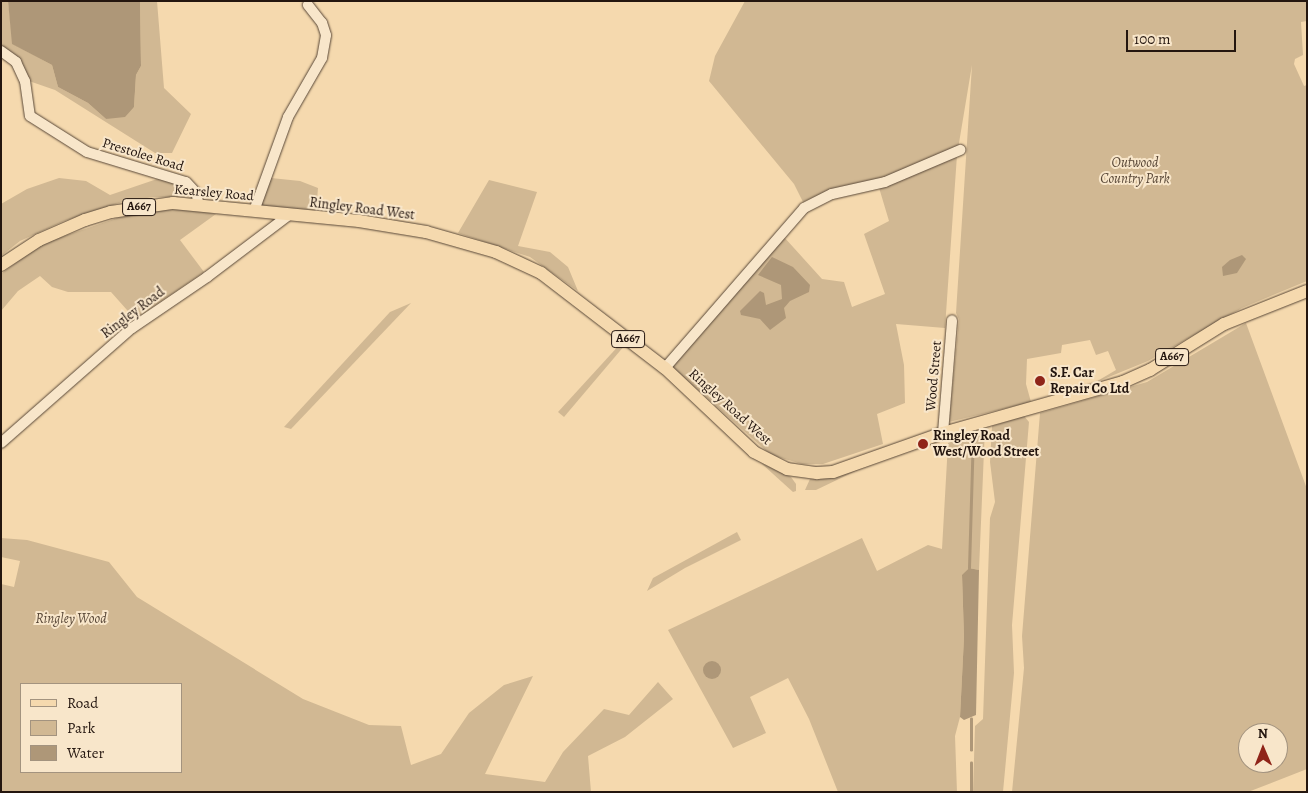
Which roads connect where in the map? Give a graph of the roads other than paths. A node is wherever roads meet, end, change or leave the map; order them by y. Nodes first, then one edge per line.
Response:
1 (308, 6) dead end
2 (1, 51) edge
3 (960, 150) dead end
4 (198, 204) junction
5 (254, 211) junction
6 (289, 215) junction
7 (1, 265) edge
8 (1307, 291) edge
9 (952, 320) dead end
10 (665, 368) junction
11 (943, 433) junction
12 (1, 443) edge

1 - 5 street
2 - 4 street, Prestolee Road
3 - 10 street
4 - 5 main road, Kearsley Road / A667
4 - 7 main road, Kearsley Road / A667
5 - 6 main road, Kearsley Road / A667
6 - 10 main road, Ringley Road West / A667
6 - 12 street, Ringley Road
8 - 11 main road, Ringley Road West / A667
9 - 11 street, Wood Street
10 - 11 main road, Ringley Road West / A667

